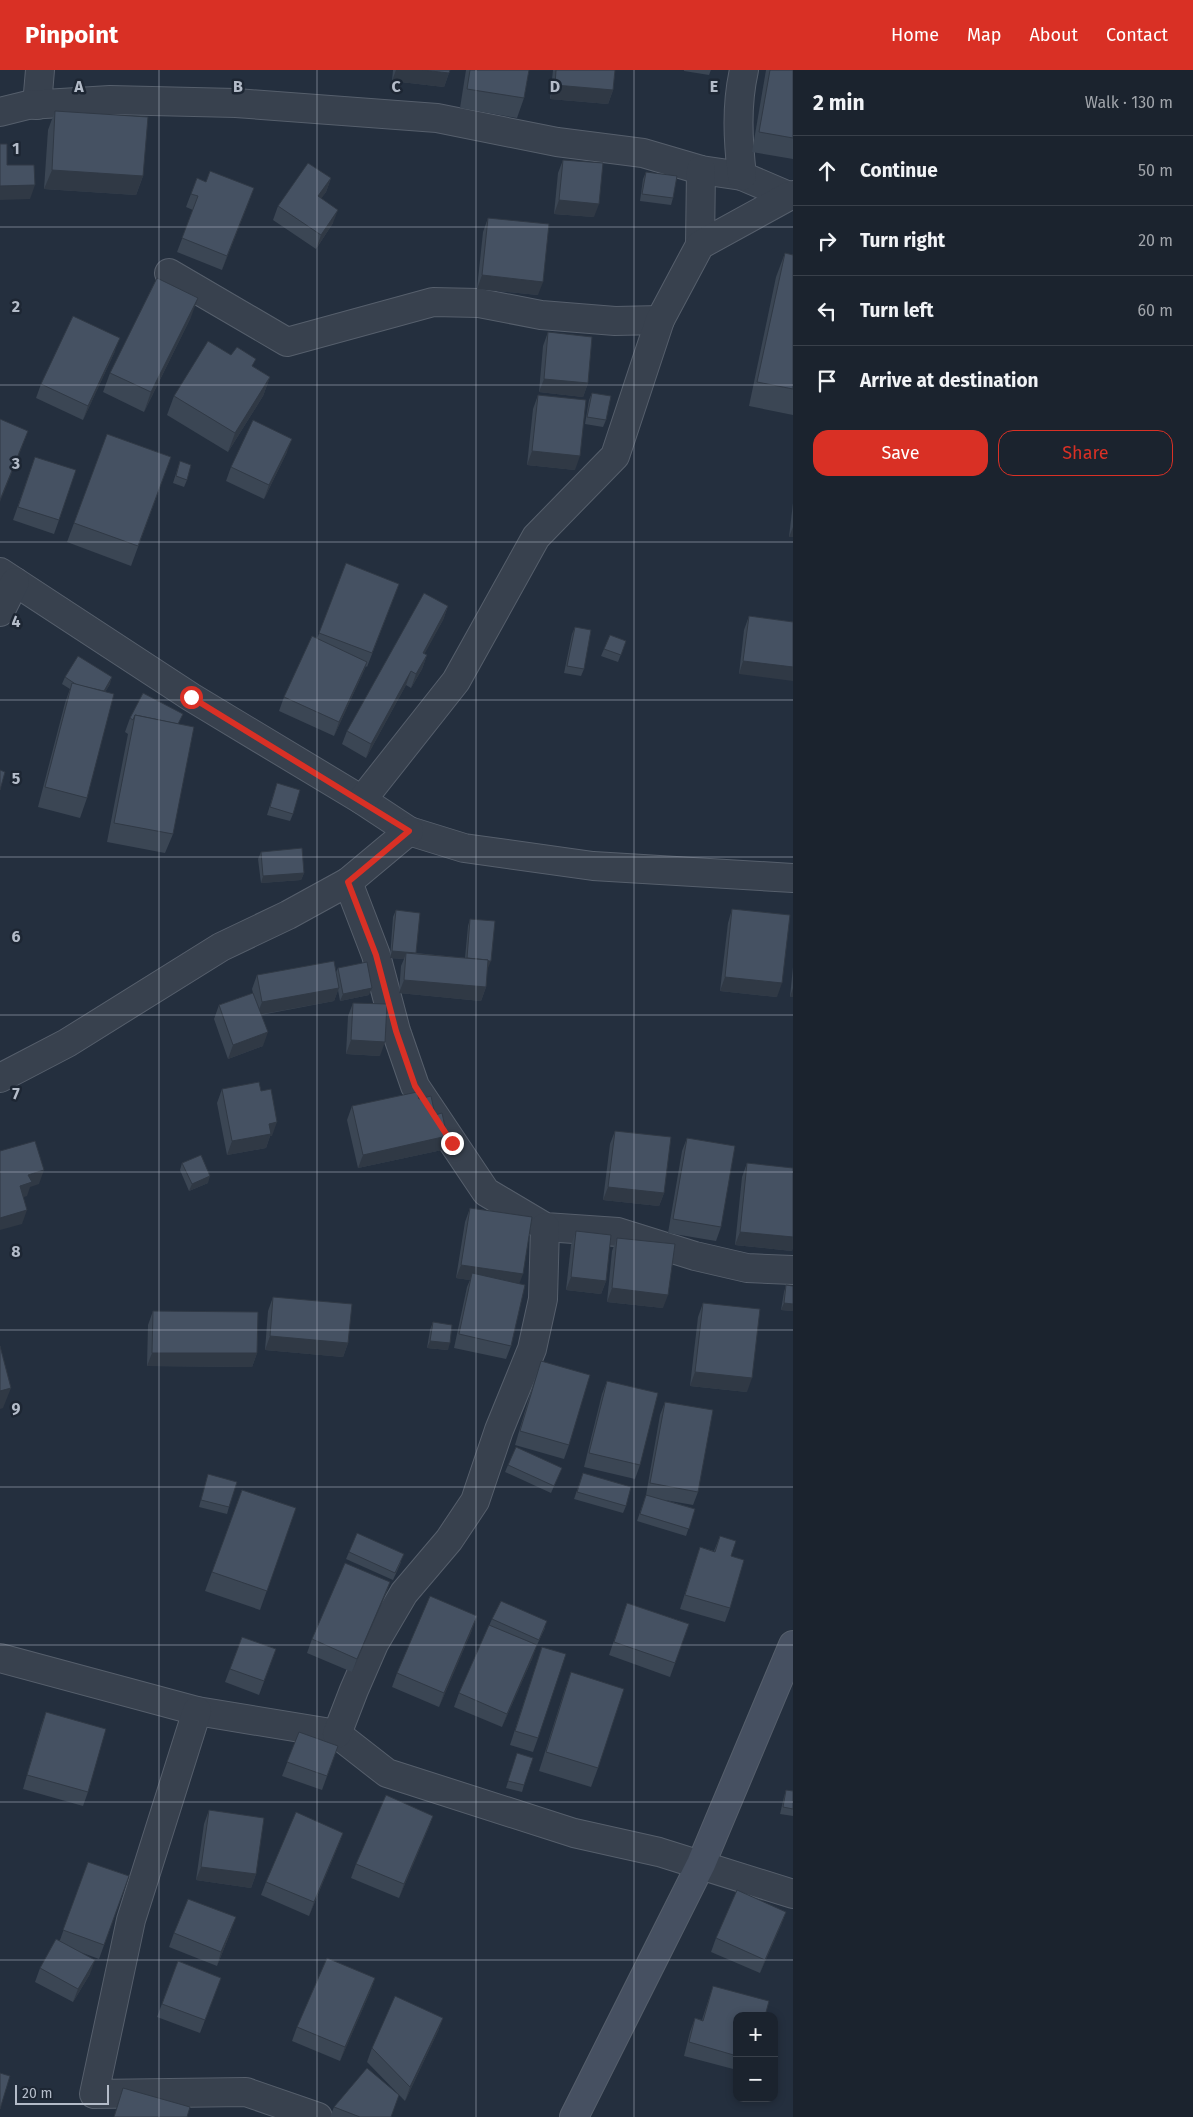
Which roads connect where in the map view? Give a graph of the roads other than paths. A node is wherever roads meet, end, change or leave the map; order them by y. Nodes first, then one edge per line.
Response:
1 (40, 70) edge
2 (744, 70) edge
3 (37, 105) junction
4 (0, 112) edge
5 (701, 170) junction
6 (742, 176) junction
7 (791, 196) edge
8 (700, 245) junction
9 (169, 273) dead end
10 (660, 320) junction
11 (7, 577) edge
12 (0, 612) edge
13 (362, 800) junction
14 (409, 831) junction
15 (793, 878) edge
16 (348, 882) junction
17 (0, 1078) edge
18 (545, 1227) junction
19 (793, 1270) edge
20 (793, 1645) edge
21 (0, 1658) edge
22 (197, 1711) junction
23 (337, 1734) junction
24 (701, 1864) junction
25 (793, 1894) edge
26 (318, 2117) edge
27 (574, 2117) edge

1 - 3 street
2 - 6 street
3 - 4 street
3 - 5 street
5 - 6 street
5 - 8 street
6 - 7 street
7 - 8 street
8 - 10 street
9 - 10 street
10 - 13 street
11 - 12 street
11 - 13 street
13 - 14 street
14 - 15 street
14 - 16 street
16 - 17 street
16 - 18 street
18 - 19 street
18 - 23 street
20 - 24 street
21 - 22 street
22 - 23 street
22 - 26 street
23 - 24 street
24 - 25 street
24 - 27 street

